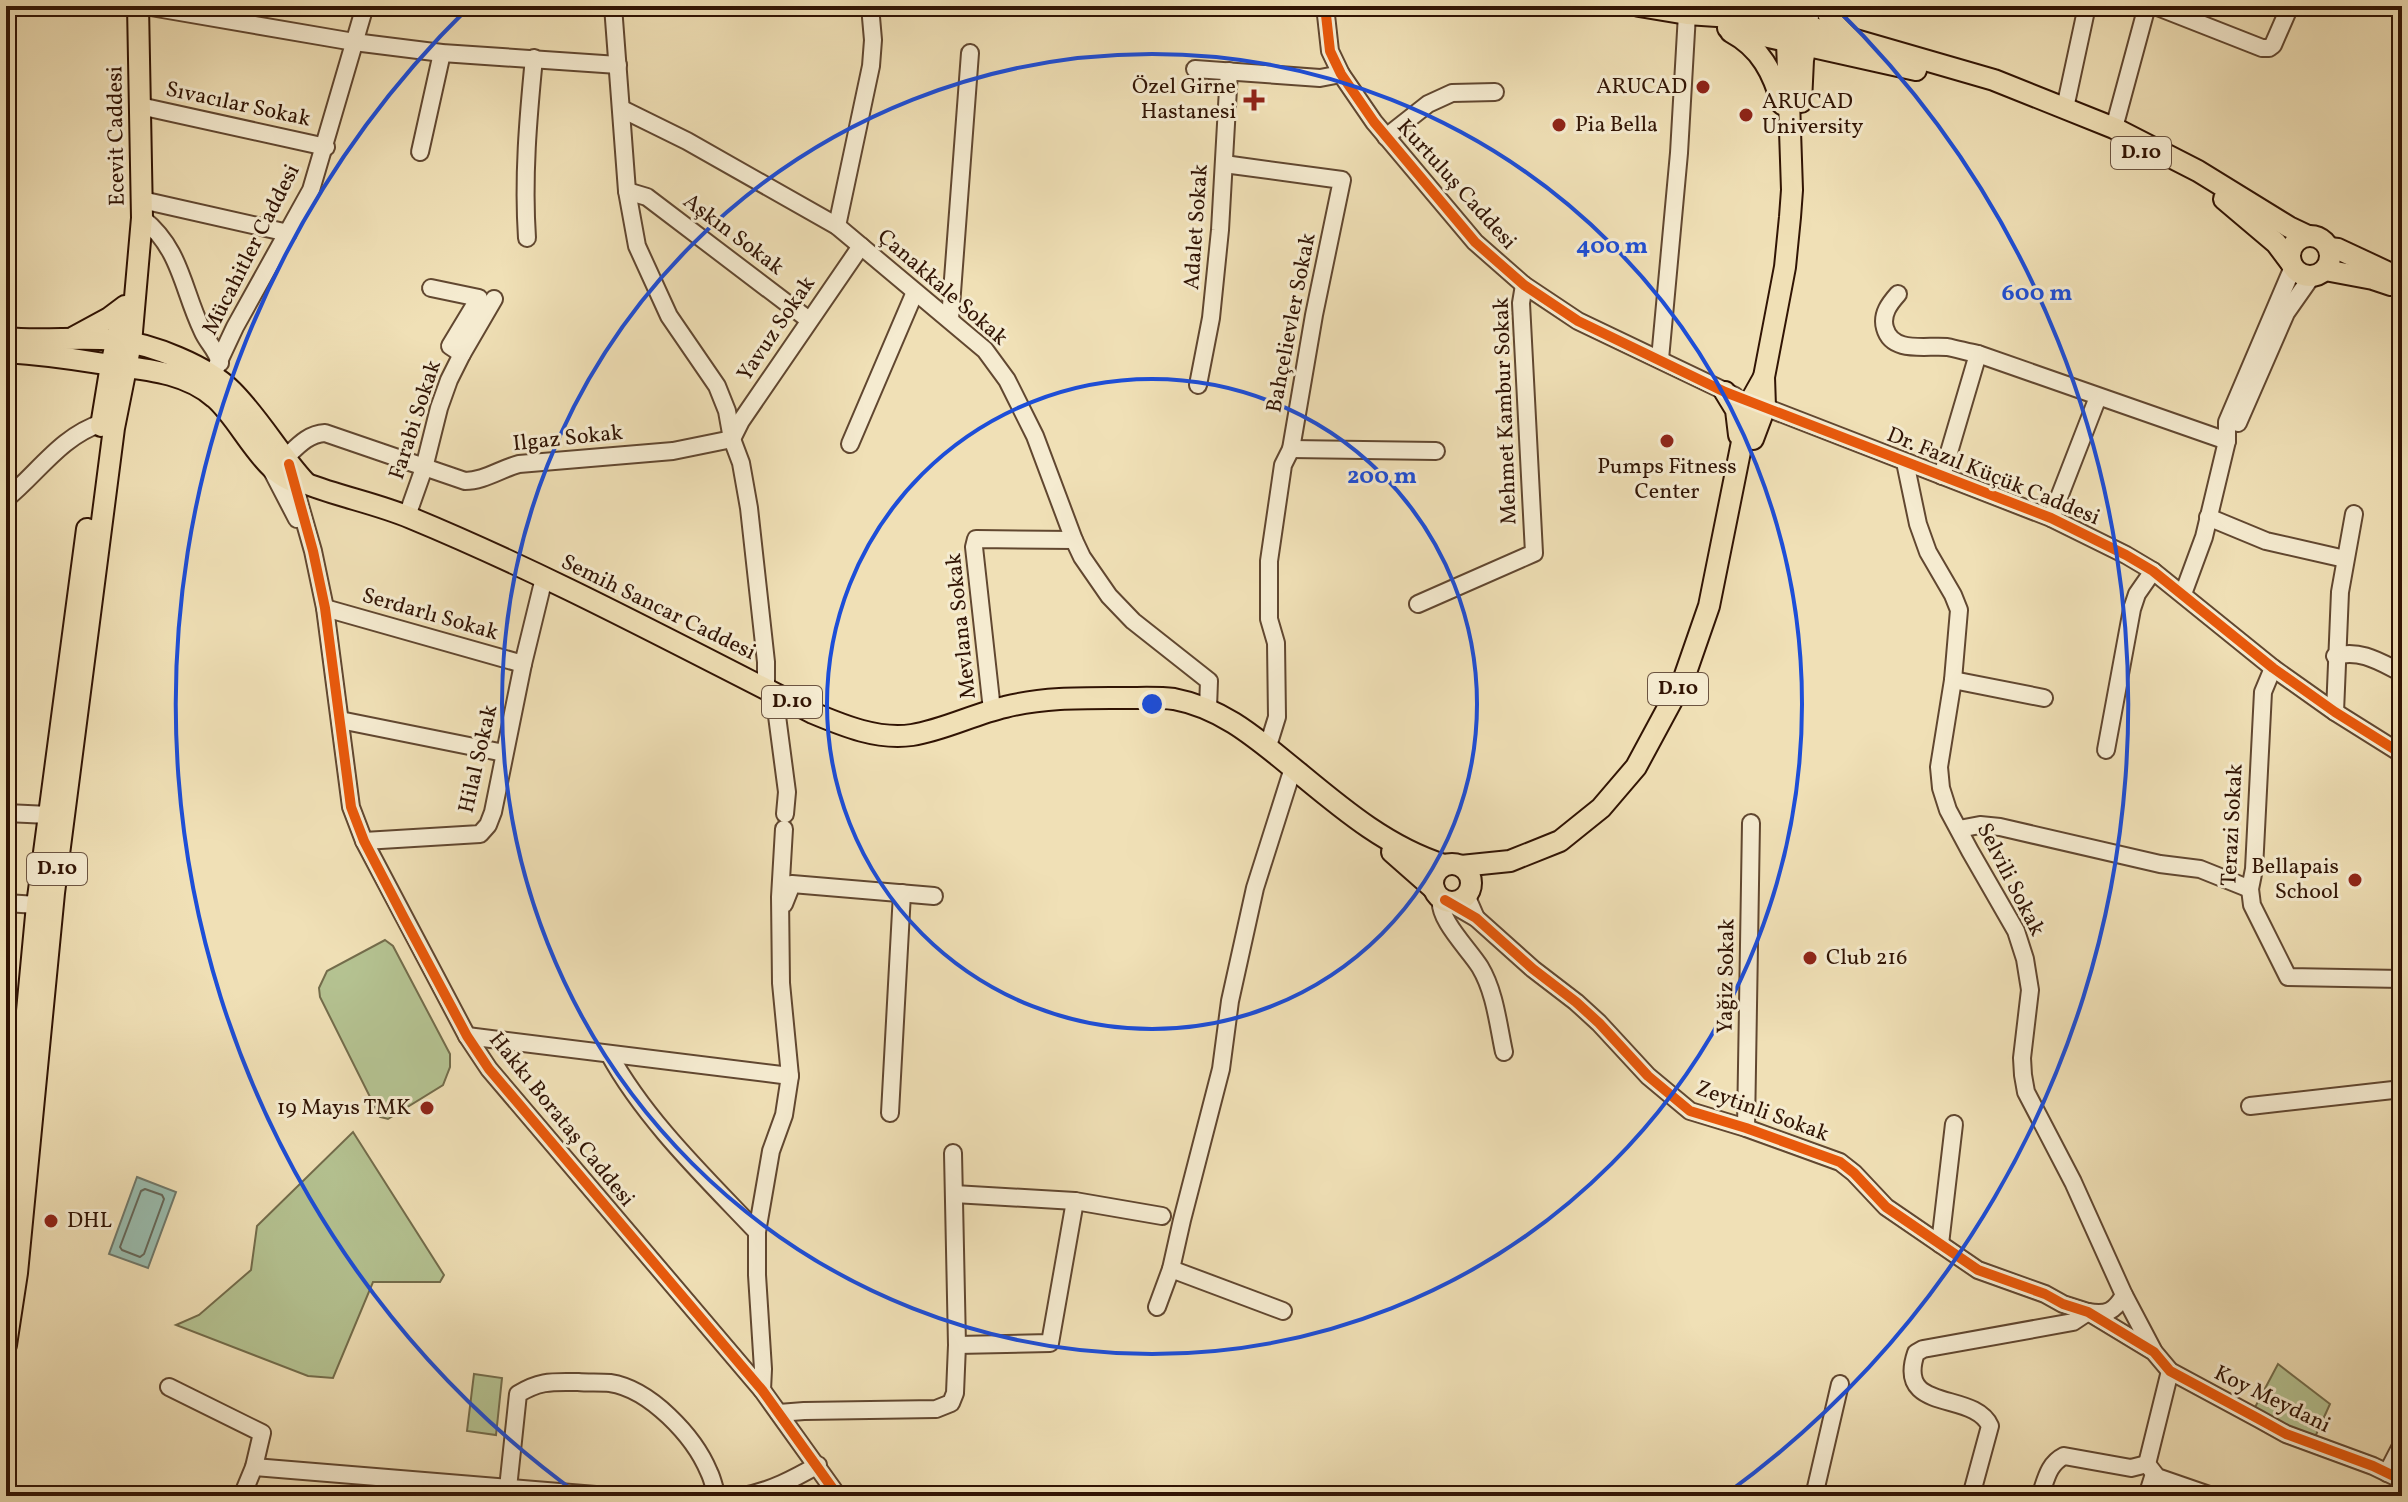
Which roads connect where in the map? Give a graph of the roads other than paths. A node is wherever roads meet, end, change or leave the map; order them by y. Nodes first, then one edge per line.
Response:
1 (138, 6) edge
2 (145, 6) edge
3 (365, 6) edge
4 (613, 6) edge
5 (870, 6) edge
6 (1325, 6) edge
7 (1639, 6) edge
8 (1775, 6) edge
9 (1824, 6) edge
10 (2087, 6) edge
11 (2147, 6) edge
12 (2155, 6) edge
13 (2290, 6) edge
14 (1687, 14) junction
15 (1725, 22) junction
16 (1799, 24) edge
17 (1847, 36) junction
18 (354, 42) junction
19 (442, 53) junction
20 (970, 53) dead end
21 (534, 58) junction
22 (1874, 61) junction
23 (618, 65) junction
24 (1195, 69) dead end
25 (1229, 71) junction
26 (1341, 74) junction
27 (1969, 78) junction
28 (1801, 85) junction
29 (1495, 92) dead end
30 (140, 106) junction
31 (2065, 108) junction
32 (622, 109) junction
33 (1790, 127) junction
34 (2114, 128) junction
35 (1386, 137) junction
36 (326, 147) junction
37 (420, 152) dead end
38 (1224, 164) junction
39 (1792, 190) junction
40 (627, 191) junction
41 (142, 209) junction
42 (837, 226) junction
43 (288, 233) junction
44 (2308, 236) junction
45 (527, 238) dead end
46 (861, 246) junction
47 (2329, 248) junction
48 (2305, 269) junction
49 (2402, 279) edge
50 (1524, 285) junction
51 (431, 288) dead end
52 (2402, 290) edge
53 (915, 292) junction
54 (1898, 294) dead end
55 (494, 299) dead end
56 (130, 307) junction
57 (950, 319) junction
58 (809, 320) junction
59 (6, 338) edge
60 (124, 341) junction
61 (70, 349) junction
62 (6, 352) edge
63 (462, 354) junction
64 (1978, 354) junction
65 (1660, 359) junction
66 (162, 363) junction
67 (216, 369) junction
68 (117, 375) junction
69 (1198, 385) dead end
70 (1725, 392) junction
71 (2098, 397) junction
72 (1757, 404) junction
73 (102, 423) junction
74 (732, 439) junction
75 (2227, 441) junction
76 (850, 444) dead end
77 (1291, 449) junction
78 (1436, 451) dead end
79 (1905, 462) junction
80 (1739, 465) junction
81 (424, 468) junction
82 (288, 470) junction
83 (1942, 476) junction
84 (6, 499) edge
85 (2354, 514) dead end
86 (407, 516) junction
87 (2208, 517) junction
88 (2051, 518) junction
89 (307, 533) junction
90 (1074, 540) junction
91 (2345, 559) junction
92 (2153, 571) junction
93 (544, 578) junction
94 (2183, 594) junction
95 (1418, 604) dead end
96 (325, 608) junction
97 (2335, 656) junction
98 (523, 664) junction
99 (2273, 668) junction
100 (2402, 673) edge
101 (1953, 680) junction
102 (770, 690) junction
103 (2044, 698) dead end
104 (1208, 708) junction
105 (992, 710) junction
106 (2335, 712) junction
107 (340, 720) junction
108 (1268, 746) junction
109 (2106, 750) dead end
110 (504, 753) junction
111 (2402, 754) edge
112 (1293, 768) junction
113 (6, 813) edge
114 (49, 815) junction
115 (1751, 823) dead end
116 (1959, 829) junction
117 (1378, 834) junction
118 (364, 841) junction
119 (1535, 852) junction
120 (1453, 866) junction
121 (2250, 889) junction
122 (1468, 892) junction
123 (902, 893) junction
124 (934, 896) dead end
125 (1440, 896) junction
126 (6, 903) edge
127 (37, 905) junction
128 (780, 917) junction
129 (1476, 918) junction
130 (2402, 979) edge
131 (467, 1036) junction
132 (1504, 1052) dead end
133 (609, 1054) junction
134 (790, 1076) junction
135 (2402, 1089) edge
136 (2250, 1106) dead end
137 (890, 1113) dead end
138 (1954, 1124) dead end
139 (1746, 1128) junction
140 (953, 1153) dead end
141 (954, 1194) junction
142 (1075, 1201) junction
143 (1162, 1216) dead end
144 (757, 1232) junction
145 (6, 1234) edge
146 (1940, 1244) junction
147 (1171, 1269) junction
148 (2124, 1295) junction
149 (1157, 1307) dead end
150 (1283, 1311) dead end
151 (2088, 1312) junction
152 (6, 1345) edge
153 (957, 1345) junction
154 (2154, 1352) junction
155 (2170, 1371) junction
156 (1840, 1384) dead end
157 (169, 1387) dead end
158 (762, 1390) junction
159 (779, 1413) junction
160 (2402, 1444) edge
161 (818, 1465) junction
162 (254, 1467) junction
163 (2151, 1469) junction
164 (2395, 1476) edge
165 (508, 1488) junction
166 (242, 1496) edge
167 (608, 1496) edge
168 (717, 1496) edge
169 (743, 1496) edge
170 (838, 1496) edge
171 (1814, 1496) edge
172 (1971, 1496) edge
173 (2040, 1496) edge
174 (2147, 1496) edge
175 (2212, 1496) edge

1 - 30 main road, Ecevit Caddesi
2 - 18 street
3 - 18 street, Mücahitler Caddesi
4 - 23 street
5 - 42 street
6 - 26 street, Kurtuluş Caddesi
7 - 14 main road
8 - 15 main road
9 - 17 main road
10 - 31 street
11 - 34 street
12 - 13 street
14 - 15 main road
14 - 65 street
15 - 16 main road
15 - 33 main road
16 - 17 main road, D.10
16 - 22 main road, D.10
16 - 28 main road, D.10
16 - 33 main road, D.10
17 - 27 main road, D.10
18 - 19 street
18 - 36 street, Mücahitler Caddesi
19 - 21 street
19 - 37 street
20 - 57 street
21 - 23 street
21 - 45 street
22 - 27 main road, D.10
22 - 28 main road
23 - 32 street
24 - 25 street
25 - 26 street
25 - 38 street, Adalet Sokak
26 - 35 street, Kurtuluş Caddesi
27 - 31 main road, D.10
27 - 48 main road, D.10
28 - 39 main road, D.10
29 - 35 street
30 - 36 street, Sıvacılar Sokak
30 - 41 main road, Ecevit Caddesi
31 - 34 main road, D.10
32 - 40 street
32 - 42 street, Çanakkale Sokak
33 - 39 main road, D.10
34 - 44 main road, D.10
35 - 50 street, Kurtuluş Caddesi
36 - 43 street, Mücahitler Caddesi
38 - 69 street, Adalet Sokak
38 - 77 street, Bahçelievler Sokak
39 - 72 main road, Semih Sancar Caddesi / D.10
40 - 58 street, Aşkın Sokak
40 - 74 street
41 - 43 street
41 - 56 main road, Ecevit Caddesi
41 - 67 street
42 - 46 street, Çanakkale Sokak
43 - 67 street, Mücahitler Caddesi
44 - 47 main road, D.10
44 - 48 main road
46 - 53 street, Çanakkale Sokak
46 - 58 street, Yavuz Sokak
47 - 48 main road
47 - 49 main road, D.10
48 - 52 main road
48 - 75 street
50 - 65 street, Kurtuluş Caddesi
50 - 95 street, Mehmet Kambur Sokak
51 - 63 street
53 - 57 street, Çanakkale Sokak
53 - 76 street
54 - 64 street
55 - 63 street, Farabi Sokak
56 - 60 main road, Ecevit Caddesi
56 - 61 main road
56 - 66 main road
57 - 90 street, Çanakkale Sokak
58 - 74 street, Yavuz Sokak
59 - 61 main road
60 - 61 main road
60 - 66 main road
60 - 68 main road, D.10
61 - 62 main road
61 - 68 main road
63 - 81 street, Farabi Sokak
64 - 71 street
64 - 83 street
65 - 70 street, Kurtuluş Caddesi
66 - 67 main road
66 - 68 main road
66 - 82 main road
67 - 82 main road
68 - 73 main road, D.10
68 - 152 main road, D.10
70 - 72 street, Kurtuluş Caddesi
70 - 80 main road
71 - 75 street
71 - 88 street
72 - 79 street, Dr. Fazıl Küçük Caddesi
72 - 80 main road, Semih Sancar Caddesi / D.10
73 - 84 street
73 - 114 main road, D.10
74 - 81 street, Ilgaz Sokak
74 - 102 street
75 - 87 street
77 - 78 street
77 - 108 street
79 - 83 street, Dr. Fazıl Küçük Caddesi
79 - 101 street, Selvili Sokak
80 - 119 main road, Semih Sancar Caddesi / D.10
81 - 82 street, Ilgaz Sokak
81 - 86 street, Farabi Sokak
82 - 86 main road, Semih Sancar Caddesi / D.10
82 - 89 street, Hakkı Borataş Caddesi
82 - 89 street
83 - 88 street, Dr. Fazıl Küçük Caddesi
85 - 91 street
86 - 93 main road, Semih Sancar Caddesi / D.10
87 - 91 street
87 - 94 street
88 - 92 street, Dr. Fazıl Küçük Caddesi
89 - 96 street, Hakkı Borataş Caddesi
90 - 104 street, Çanakkale Sokak
90 - 105 street, Mevlana Sokak
91 - 97 street
92 - 94 street, Dr. Fazıl Küçük Caddesi
92 - 109 street
93 - 98 street, Hilal Sokak
93 - 102 main road, Semih Sancar Caddesi / D.10
94 - 99 street, Dr. Fazıl Küçük Caddesi
96 - 98 street, Serdarlı Sokak
96 - 107 street, Hakkı Borataş Caddesi
97 - 100 street
97 - 106 street
98 - 110 street, Hilal Sokak
99 - 106 street, Dr. Fazıl Küçük Caddesi
99 - 121 street, Terazi Sokak
101 - 103 street
101 - 116 street, Selvili Sokak
102 - 105 main road, Semih Sancar Caddesi / D.10
102 - 128 street
104 - 105 main road, Semih Sancar Caddesi / D.10
104 - 108 main road, Semih Sancar Caddesi / D.10
106 - 111 street, Dr. Fazıl Küçük Caddesi
107 - 110 street
107 - 118 street, Hakkı Borataş Caddesi
108 - 112 main road, Semih Sancar Caddesi / D.10
110 - 118 street, Hilal Sokak
112 - 117 main road, Semih Sancar Caddesi / D.10
112 - 147 street
113 - 114 street
114 - 127 main road, D.10
115 - 139 street, Yağiz Sokak
116 - 121 street
116 - 148 street, Selvili Sokak
117 - 120 main road, Semih Sancar Caddesi / D.10
117 - 125 main road, Semih Sancar Caddesi / D.10
118 - 131 street, Hakkı Borataş Caddesi
119 - 120 main road, Semih Sancar Caddesi / D.10
119 - 122 main road, Semih Sancar Caddesi / D.10
120 - 122 main road
120 - 125 main road
121 - 130 street, Terazi Sokak
122 - 125 main road, Semih Sancar Caddesi / D.10
122 - 129 street
123 - 124 street
123 - 128 street
123 - 137 street
125 - 129 street, Zeytinli Sokak
125 - 132 street
126 - 127 street
127 - 145 main road, D.10
128 - 134 street
129 - 139 street, Zeytinli Sokak
131 - 133 street
131 - 158 street, Hakkı Borataş Caddesi
133 - 134 street
133 - 144 street
134 - 144 street
135 - 136 street
138 - 146 street
139 - 146 street, Zeytinli Sokak
140 - 141 street
141 - 142 street
141 - 153 street
142 - 143 street
142 - 153 street
144 - 158 street
146 - 151 street, Zeytinli Sokak
147 - 149 street
147 - 150 street
148 - 151 street
148 - 154 street, Selvili Sokak
151 - 154 street, Zeytinli Sokak
151 - 172 street
153 - 159 street
154 - 155 street, Zeytinli Sokak
155 - 163 street
155 - 164 street, Koy Meydani
156 - 171 street
157 - 162 street
158 - 159 street, Hakkı Borataş Caddesi
159 - 161 street, Hakkı Borataş Caddesi
160 - 164 street
161 - 169 street
161 - 170 street, Hakkı Borataş Caddesi
162 - 165 street
162 - 166 street
163 - 173 street
163 - 174 street
163 - 175 street
165 - 167 street
165 - 168 street

